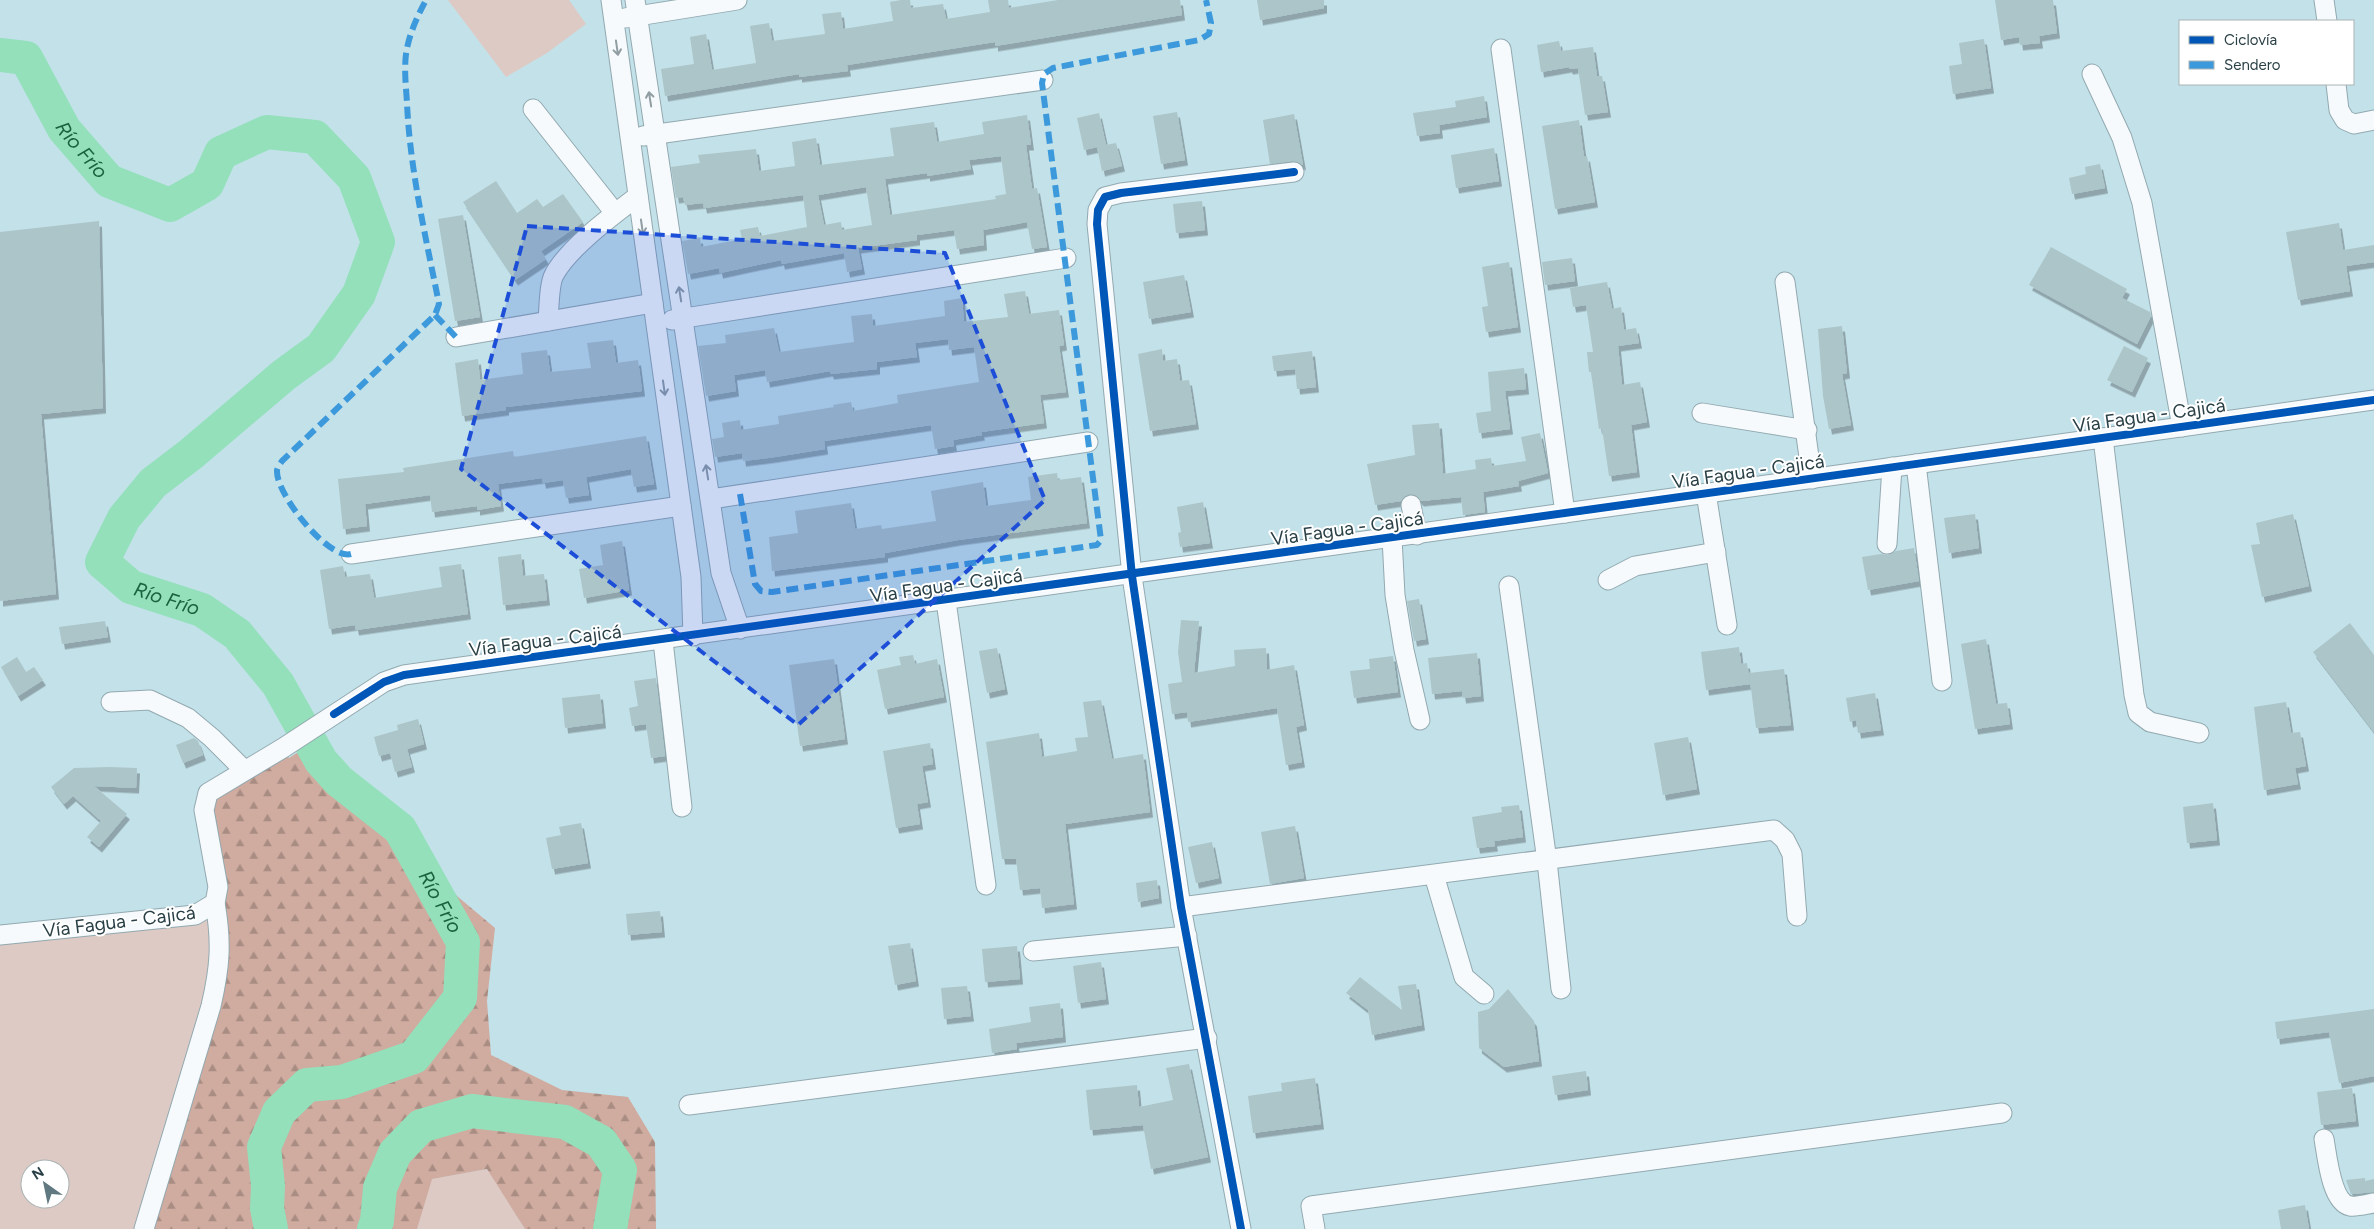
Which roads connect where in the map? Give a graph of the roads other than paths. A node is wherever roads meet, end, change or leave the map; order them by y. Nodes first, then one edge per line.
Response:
1 (611, 0) edge
2 (737, 0) edge
3 (2324, 0) edge
4 (636, 8) edge
5 (614, 20) junction
6 (2327, 20) edge
7 (1501, 49) dead end
8 (2092, 74) dead end
9 (1043, 80) dead end
10 (2336, 85) edge
11 (533, 109) dead end
12 (2374, 120) edge
13 (656, 135) junction
14 (630, 136) junction
15 (1294, 172) dead end
16 (638, 196) junction
17 (615, 213) junction
18 (1066, 258) dead end
19 (1785, 282) dead end
20 (653, 303) junction
21 (683, 318) junction
22 (548, 321) junction
23 (655, 323) junction
24 (456, 337) dead end
25 (2374, 400) edge
26 (1702, 413) dead end
27 (2182, 426) junction
28 (1807, 430) junction
29 (2103, 438) junction
30 (1088, 442) dead end
31 (1916, 464) junction
32 (1892, 467) junction
33 (1812, 479) junction
34 (1706, 493) junction
35 (711, 499) junction
36 (1411, 505) dead end
37 (681, 506) junction
38 (1565, 513) junction
39 (715, 531) junction
40 (685, 534) junction
41 (1417, 535) junction
42 (1392, 538) junction
43 (1887, 544) dead end
44 (1716, 552) junction
45 (351, 554) dead end
46 (722, 573) junction
47 (1132, 576) junction
48 (691, 577) junction
49 (1608, 580) dead end
50 (1509, 586) dead end
51 (946, 601) junction
52 (1727, 625) dead end
53 (740, 629) junction
54 (693, 636) junction
55 (664, 641) junction
56 (1942, 681) dead end
57 (111, 702) dead end
58 (1420, 720) dead end
59 (2199, 734) dead end
60 (244, 770) junction
61 (682, 807) dead end
62 (1547, 861) junction
63 (1434, 875) junction
64 (986, 885) dead end
65 (215, 903) junction
66 (1181, 907) junction
67 (1797, 916) dead end
68 (0, 935) edge
69 (1187, 936) junction
70 (1033, 951) dead end
71 (1561, 989) dead end
72 (1484, 994) dead end
73 (1207, 1038) junction
74 (689, 1105) dead end
75 (2002, 1113) dead end
76 (2324, 1139) dead end
77 (2374, 1203) edge
78 (144, 1229) edge
79 (1242, 1229) edge
80 (1315, 1229) edge

1 - 5 street
2 - 4 street
3 - 6 street
4 - 5 street
13 -> 4 street
5 -> 14 street
7 - 38 street
8 - 27 street
9 - 13 street
10 - 12 street
11 - 17 street
13 - 14 street
21 -> 13 street
14 - 16 street
15 - 47 street
16 - 17 street
16 -> 20 street
17 - 22 street
18 - 21 street
19 - 28 street
20 - 22 street
20 - 23 street
21 - 23 street
35 -> 21 street
22 - 24 street
23 -> 37 street
25 - 27 street, Vía Fagua - Cajicá
26 - 28 street
27 - 29 street, Vía Fagua - Cajicá
28 - 33 street
29 - 31 street, Vía Fagua - Cajicá
29 - 59 street
30 - 35 street
31 - 32 street, Vía Fagua - Cajicá
31 - 56 street
32 - 33 street, Vía Fagua - Cajicá
32 - 43 street
33 - 34 street, Vía Fagua - Cajicá
34 - 38 street, Vía Fagua - Cajicá
34 - 44 street
35 - 39 street
36 - 41 street
37 - 40 street
37 - 45 street
38 - 41 street, Vía Fagua - Cajicá
39 - 40 street
39 - 46 street
40 - 48 street
41 - 42 street, Vía Fagua - Cajicá
42 - 47 street, Vía Fagua - Cajicá
42 - 58 street
44 - 49 street
44 - 52 street
46 - 48 street
46 - 53 street
47 - 51 street, Vía Fagua - Cajicá
47 - 66 street
48 - 54 street
50 - 62 street
51 - 53 street, Vía Fagua - Cajicá
51 - 64 street
53 - 54 street, Vía Fagua - Cajicá
54 - 55 street, Vía Fagua - Cajicá
55 - 60 street, Vía Fagua - Cajicá
55 - 61 street
57 - 60 street
60 - 65 street, Vía Fagua - Cajicá
62 - 63 street
62 - 67 street
62 - 71 street
63 - 66 street
63 - 72 street
65 - 68 street, Vía Fagua - Cajicá
65 - 78 street
66 - 69 street
69 - 70 street
69 - 73 street
73 - 74 street
73 - 79 street
75 - 80 street
76 - 77 street

